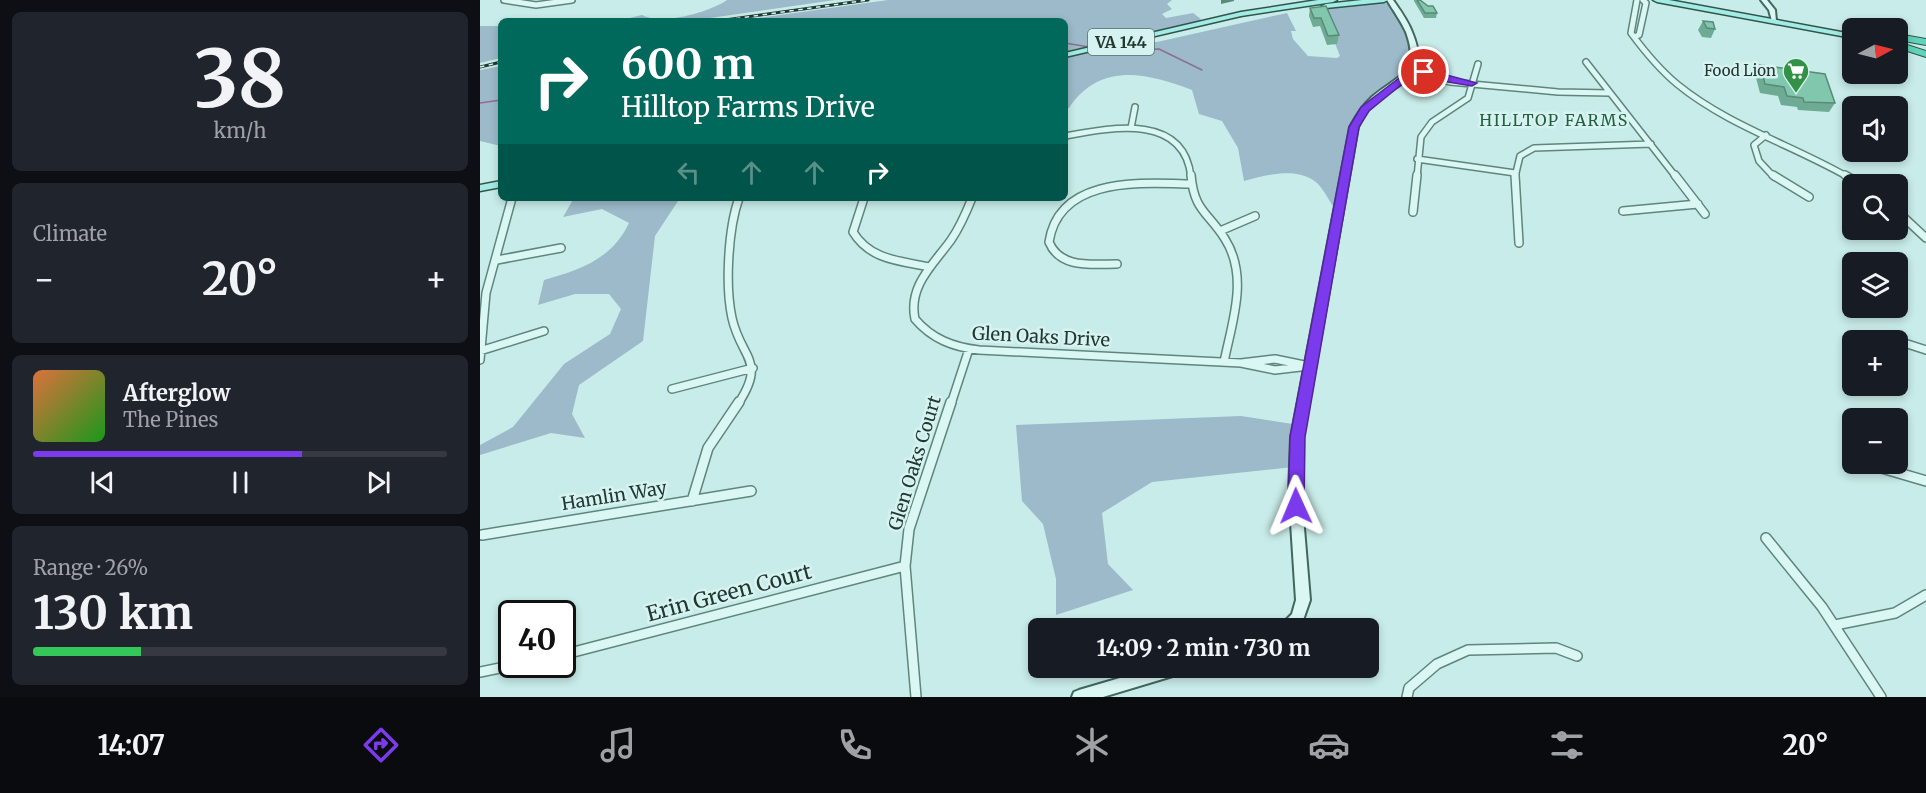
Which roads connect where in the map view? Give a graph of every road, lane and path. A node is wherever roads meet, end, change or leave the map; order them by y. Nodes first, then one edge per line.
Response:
1 (504, 0) edge
2 (572, 0) edge
3 (1334, 0) edge
4 (1384, 0) edge
5 (1390, 0) edge
6 (1637, 0) edge
7 (1643, 0) edge
8 (1657, 0) edge
9 (1696, 0) edge
10 (1764, 0) edge
11 (1774, 16) junction
12 (1842, 26) edge
13 (1176, 30) junction
14 (1842, 33) edge
15 (1634, 38) junction
16 (1908, 39) edge
17 (1926, 43) edge
18 (1908, 48) edge
19 (1926, 52) edge
20 (1068, 54) edge
21 (1586, 62) dead end
22 (1478, 63) dead end
23 (1411, 72) junction
24 (1472, 83) junction
25 (1610, 93) junction
26 (1135, 107) dead end
27 (1131, 128) junction
28 (1766, 135) junction
29 (1068, 136) edge
30 (1651, 144) junction
31 (1417, 159) junction
32 (1515, 173) junction
33 (1843, 174) edge
34 (1190, 184) junction
35 (498, 185) edge
36 (480, 189) edge
37 (1809, 197) dead end
38 (512, 201) edge
39 (738, 201) edge
40 (863, 201) edge
41 (971, 201) edge
42 (1698, 204) junction
43 (1623, 211) dead end
44 (1413, 212) dead end
45 (1705, 214) dead end
46 (1256, 216) dead end
47 (1908, 221) edge
48 (1220, 231) junction
49 (1926, 238) edge
50 (1519, 243) dead end
51 (561, 248) dead end
52 (497, 260) junction
53 (1117, 264) dead end
54 (930, 267) junction
55 (544, 332) dead end
56 (1908, 344) edge
57 (969, 349) junction
58 (1926, 350) edge
59 (481, 351) edge
60 (480, 360) edge
61 (1224, 362) junction
62 (1309, 366) junction
63 (753, 368) junction
64 (672, 389) dead end
65 (1902, 474) edge
66 (1926, 481) edge
67 (751, 491) dead end
68 (692, 501) junction
69 (482, 535) dead end
70 (1766, 538) dead end
71 (905, 566) junction
72 (1926, 595) edge
73 (1297, 618) edge
74 (1835, 625) junction
75 (576, 651) edge
76 (1577, 656) dead end
77 (498, 668) edge
78 (480, 672) edge
79 (1143, 678) edge
80 (916, 697) edge
81 (1079, 697) edge
82 (1407, 697) edge
83 (1881, 697) edge

1 - 2 street
3 - 13 main road, VA 144
4 - 13 main road, VA 144
5 - 23 street
6 - 15 street
7 - 15 street
8 - 11 main road
9 - 11 main road
10 - 11 street
11 - 12 main road
11 - 14 main road
13 - 20 main road, VA 144
15 - 28 street
16 - 17 highway
18 - 19 highway
21 - 25 street
22 - 24 street
23 - 24 street
23 - 62 street
24 - 25 street
24 - 31 street
25 - 30 street
26 - 27 street
27 - 29 street
27 - 34 street
28 - 33 street
28 - 37 street
30 - 32 street
30 - 42 street
31 - 32 street
31 - 44 street
32 - 50 street
34 - 48 street
34 - 53 street
35 - 36 main road
38 - 52 street
39 - 63 street
40 - 54 street
41 - 54 street, Glen Oaks Drive
42 - 43 street
42 - 45 street
46 - 48 street
47 - 49 street
48 - 61 street
51 - 52 street
52 - 59 street
54 - 57 street, Glen Oaks Drive
55 - 59 street
56 - 58 street
57 - 61 street, Glen Oaks Drive
57 - 71 street, Glen Oaks Court
59 - 60 street
61 - 62 street, Glen Oaks Drive
62 - 73 street
63 - 64 street
63 - 68 street
65 - 66 street
67 - 68 street, Hamlin Way
68 - 69 street, Hamlin Way
70 - 74 street
71 - 75 street, Erin Green Court
71 - 80 street, Glen Oaks Court
72 - 74 street
74 - 83 street
76 - 82 street
77 - 78 street
79 - 81 street

